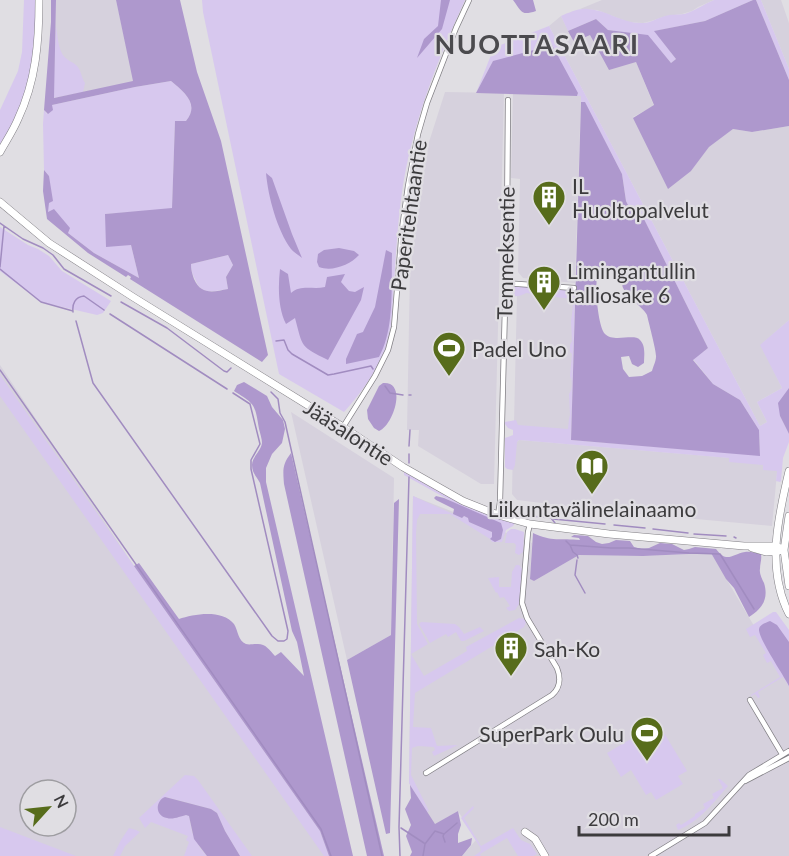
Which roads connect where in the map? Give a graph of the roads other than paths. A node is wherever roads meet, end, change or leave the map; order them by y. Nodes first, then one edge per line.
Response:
1 (39, 0) edge
2 (469, 0) edge
3 (508, 100) dead end
4 (0, 152) edge
5 (0, 202) edge
6 (506, 283) junction
7 (574, 288) dead end
8 (343, 427) junction
9 (789, 471) edge
10 (498, 515) junction
11 (789, 516) edge
12 (530, 524) junction
13 (776, 549) junction
14 (784, 550) junction
15 (789, 586) edge
16 (789, 614) edge
17 (750, 700) dead end
18 (789, 751) edge
19 (782, 754) junction
20 (789, 758) edge
21 (426, 773) dead end
22 (743, 782) junction
23 (525, 832) dead end
24 (545, 856) edge
25 (651, 856) edge

1 - 4 main road
2 - 8 street, Paperitehtaantie
3 - 6 street, Temmeksentie
5 - 8 main road, Jääsalontie
6 - 7 street
6 - 10 street, Temmeksentie
8 - 10 main road, Jääsalontie
9 - 13 main road
10 - 12 main road, Jääsalontie
11 - 14 main road
12 - 13 main road, Jääsalontie
12 - 21 street
13 - 14 main road, Jääsalontie
13 - 16 main road
14 - 15 main road
17 - 19 street
18 - 19 street
19 - 22 street
20 - 22 street
22 - 25 street
23 - 24 main road

